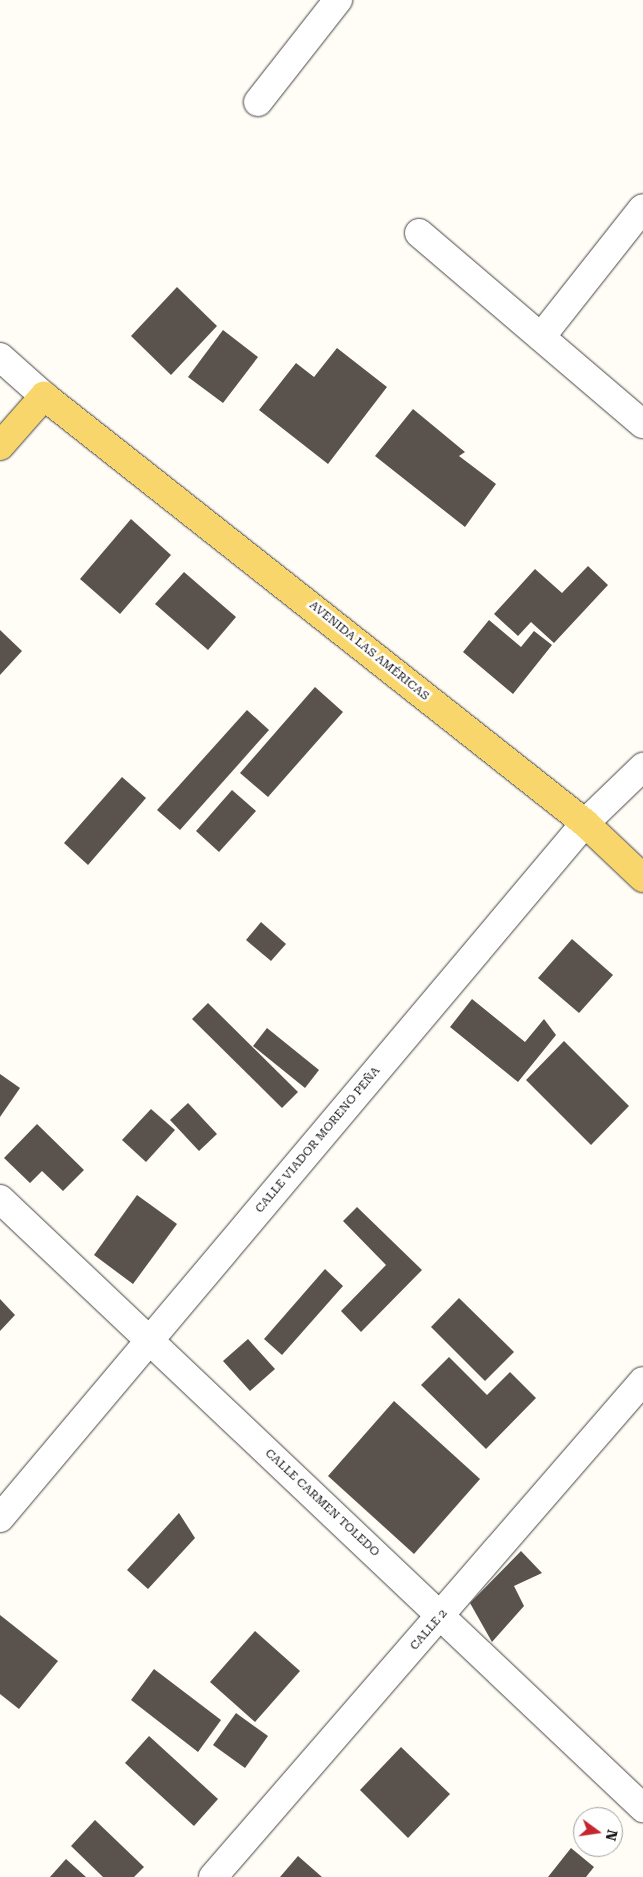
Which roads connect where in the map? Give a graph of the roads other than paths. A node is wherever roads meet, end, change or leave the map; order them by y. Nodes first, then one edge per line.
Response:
1 (338, 0) edge
2 (258, 102) dead end
3 (643, 208) edge
4 (419, 233) dead end
5 (541, 337) junction
6 (0, 357) edge
7 (44, 396) junction
8 (643, 424) edge
9 (0, 446) edge
10 (643, 767) edge
11 (585, 823) junction
12 (643, 878) edge
13 (0, 1198) edge
14 (150, 1340) junction
15 (643, 1381) edge
16 (0, 1518) edge
17 (441, 1616) junction
18 (643, 1808) edge
19 (213, 1877) edge

1 - 2 street
3 - 5 street
4 - 5 street
5 - 8 street
6 - 7 street
7 - 9 main road
7 - 11 main road, AVENIDA LAS AMÉRICAS
10 - 11 street, CALLE VIADOR MORENO PEÑA
11 - 12 main road, AVENIDA LAS AMÉRICAS
11 - 14 street, CALLE VIADOR MORENO PEÑA
13 - 14 street, CALLE CARMEN TOLEDO
14 - 16 street, CALLE VIADOR MORENO PEÑA
14 - 17 street, CALLE CARMEN TOLEDO
15 - 17 street, CALLE 2
17 - 18 street, CALLE CARMEN TOLEDO
17 - 19 street, CALLE 2

